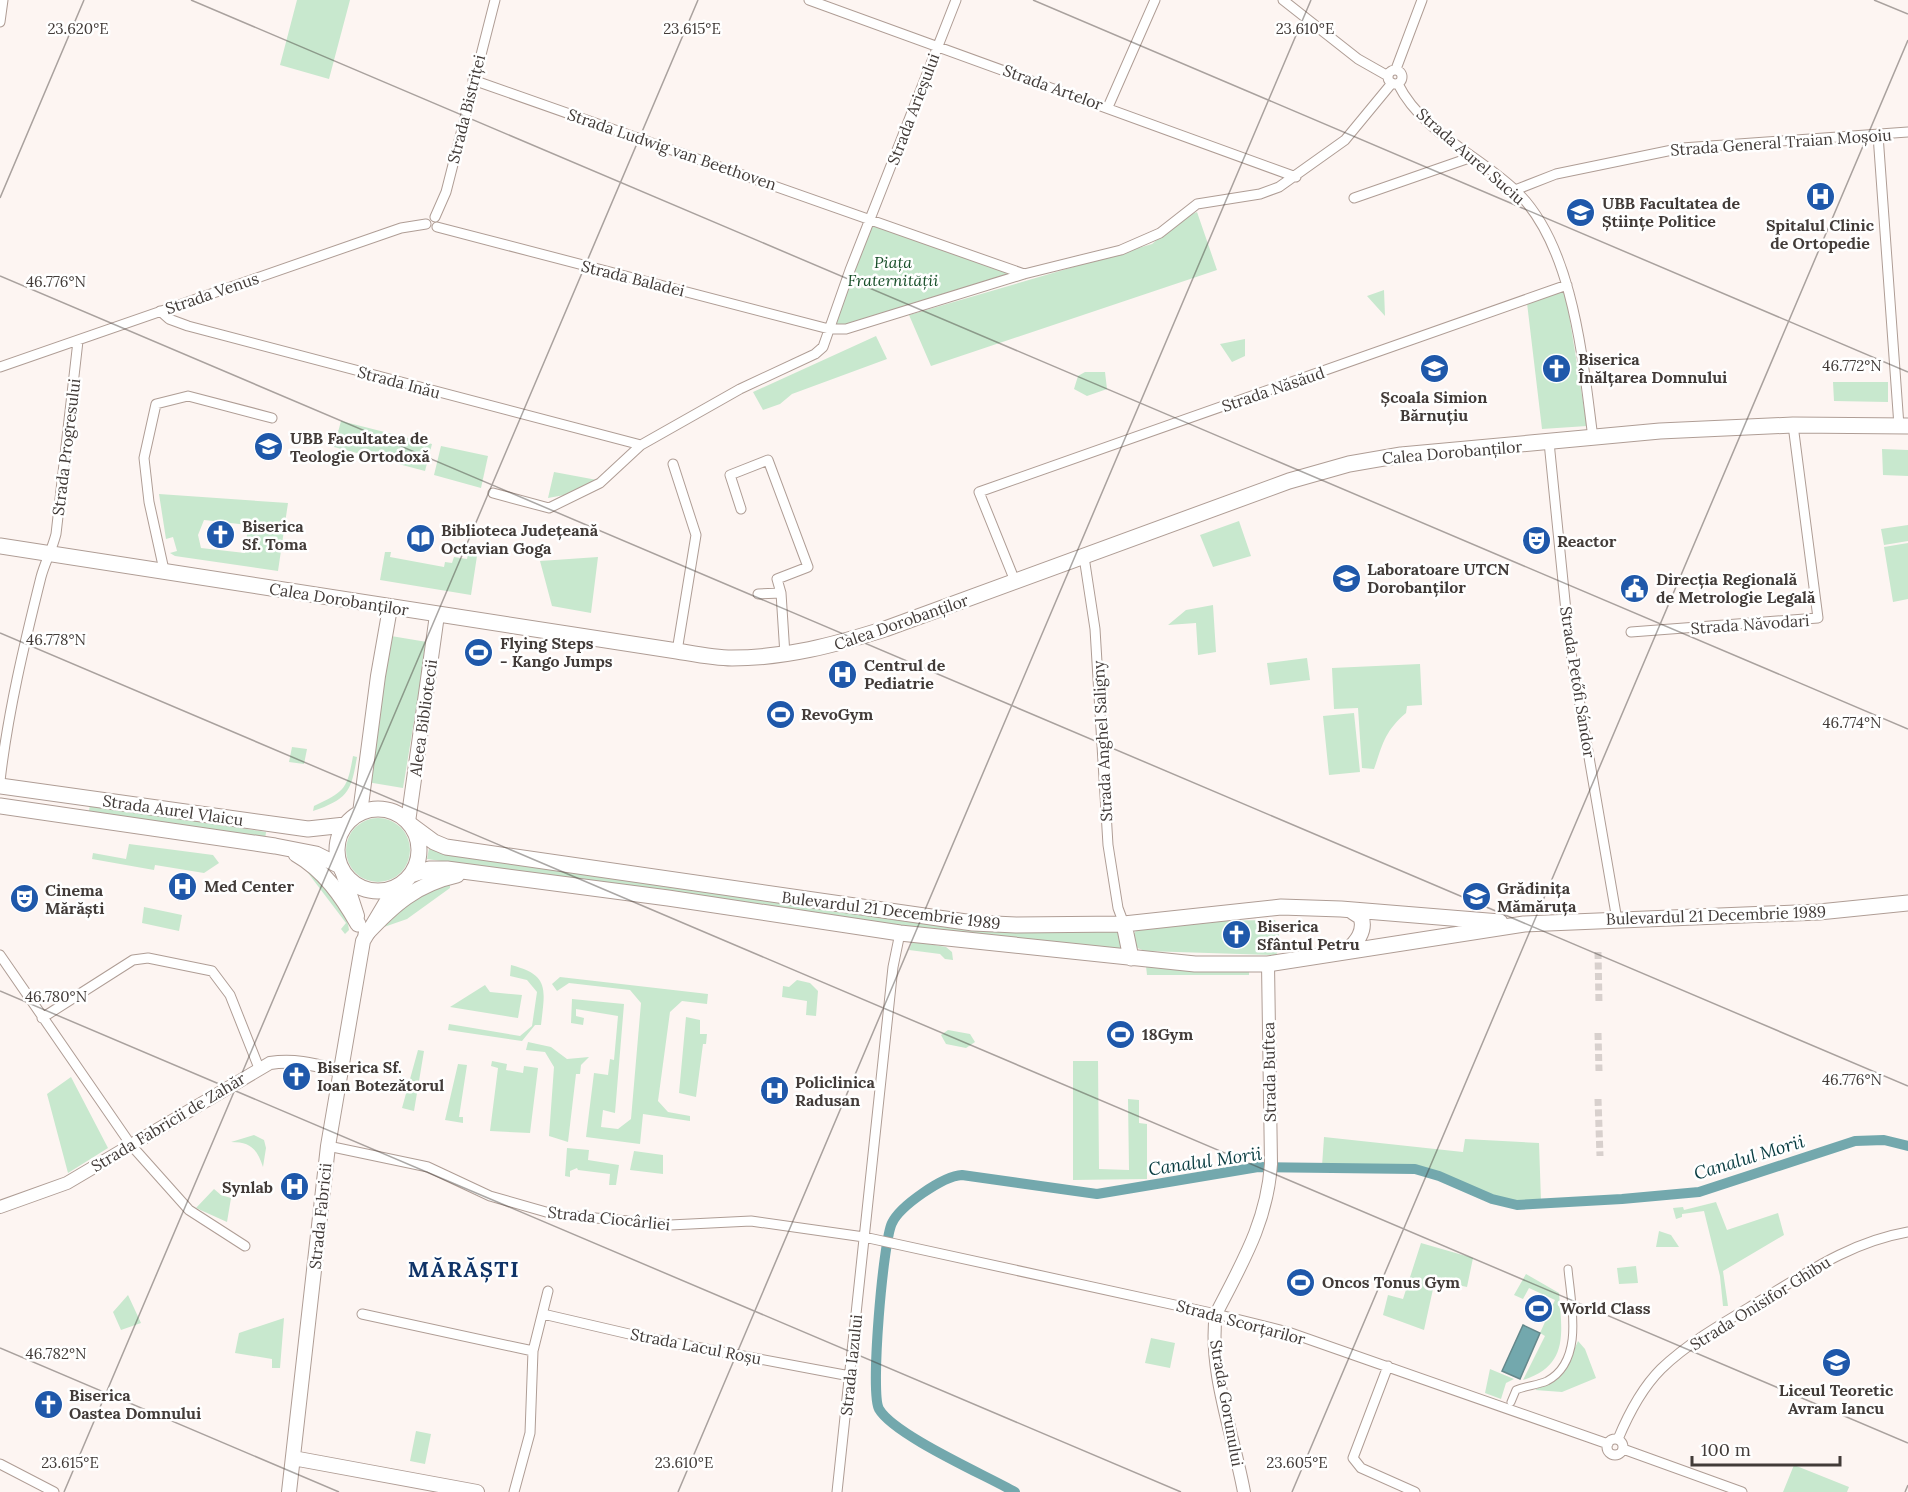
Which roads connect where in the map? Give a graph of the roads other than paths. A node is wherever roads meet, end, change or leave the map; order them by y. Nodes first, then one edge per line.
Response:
1 (3, 0) edge
2 (495, 0) edge
3 (809, 0) edge
4 (956, 0) edge
5 (1155, 0) edge
6 (1283, 0) edge
7 (1422, 0) edge
8 (0, 22) edge
9 (937, 45) junction
10 (472, 80) junction
11 (1392, 81) junction
12 (1108, 107) junction
13 (1908, 132) edge
14 (1878, 135) junction
15 (1472, 157) junction
16 (1296, 177) junction
17 (1515, 190) junction
18 (1354, 198) dead end
19 (871, 218) junction
20 (436, 222) junction
21 (426, 224) joint
22 (1024, 274) junction
23 (1567, 285) junction
24 (160, 311) junction
25 (829, 329) junction
26 (78, 341) junction
27 (0, 367) edge
28 (272, 418) dead end
29 (1793, 425) junction
30 (1903, 426) edge
31 (1593, 438) junction
32 (1549, 442) junction
33 (641, 445) junction
34 (673, 464) dead end
35 (493, 493) dead end
36 (741, 509) dead end
37 (0, 546) edge
38 (52, 554) junction
39 (1084, 557) junction
40 (164, 570) junction
41 (1015, 581) junction
42 (758, 594) dead end
43 (781, 594) junction
44 (390, 608) junction
45 (437, 615) junction
46 (1631, 632) dead end
47 (677, 651) junction
48 (785, 655) junction
49 (0, 781) edge
50 (0, 786) edge
51 (0, 806) edge
52 (360, 813) junction
53 (409, 823) junction
54 (345, 825) junction
55 (286, 848) junction
56 (341, 868) junction
57 (472, 872) junction
58 (407, 879) junction
59 (1908, 903) edge
60 (1350, 910) junction
61 (1617, 920) junction
62 (1124, 924) junction
63 (1524, 924) junction
64 (362, 933) junction
65 (900, 933) junction
66 (1347, 951) junction
67 (0, 955) edge
68 (1131, 958) junction
69 (1268, 964) junction
70 (42, 1018) junction
71 (259, 1068) junction
72 (341, 1071) junction
73 (131, 1145) junction
74 (328, 1146) junction
75 (0, 1208) edge
76 (1908, 1232) edge
77 (864, 1237) junction
78 (244, 1246) dead end
79 (1568, 1269) dead end
80 (548, 1291) dead end
81 (362, 1314) dead end
82 (543, 1314) junction
83 (1216, 1314) junction
84 (533, 1351) junction
85 (1388, 1366) junction
86 (850, 1376) junction
87 (1511, 1402) dead end
88 (1618, 1439) junction
89 (1608, 1444) junction
90 (1623, 1449) junction
91 (293, 1458) junction
92 (0, 1464) edge
93 (53, 1492) edge
94 (289, 1492) edge
95 (477, 1492) edge
96 (514, 1492) edge
97 (837, 1492) edge
98 (1244, 1492) edge
99 (1415, 1492) edge
100 (1742, 1492) edge

1 - 8 street
2 - 10 street, Strada Bistriței
3 - 9 street, Strada Artelor
4 - 9 street, Strada Arieșului
5 - 12 street
6 - 11 street, Strada Aurel Suciu
7 - 11 street
9 - 12 street, Strada Artelor
9 - 19 street, Strada Arieșului
10 - 19 street, Strada Ludwig van Beethoven
10 - 20 street, Strada Bistriței
11 - 15 street, Strada Aurel Suciu
11 - 16 street
12 - 16 street, Strada Artelor
13 - 14 street, Strada General Traian Moșoiu
14 - 17 street, Strada General Traian Moșoiu
14 - 30 street
15 - 17 street, Strada Aurel Suciu
15 - 18 street
16 - 22 street
17 - 23 street, Strada Aurel Suciu
19 - 22 street
19 - 25 street
20 - 21 street, Strada Baladei
20 - 25 street, Strada Baladei
21 - 24 street, Strada Venus
22 - 25 street
23 - 31 street, Strada Aurel Suciu
23 - 41 street, Strada Năsăud
24 - 26 street, Strada Venus
24 - 33 street, Strada Inău
25 - 33 street
26 - 27 street, Strada Venus
26 - 38 street, Strada Progresului
28 - 40 street
29 - 30 main road, Calea Dorobanților
29 - 31 main road, Calea Dorobanților
29 - 46 street, Strada Năvodari
31 - 32 main road, Calea Dorobanților
32 - 39 main road, Calea Dorobanților
32 - 61 street, Strada Petőfi Sándor
33 - 35 street
34 - 47 street
36 - 43 street
37 - 38 main road, Calea Dorobanților
38 - 40 main road, Calea Dorobanților
38 - 49 street, Strada Progresului
39 - 41 main road, Calea Dorobanților
39 - 62 street, Strada Anghel Saligny
40 - 44 main road, Calea Dorobanților
41 - 48 main road, Calea Dorobanților
42 - 43 street
43 - 48 street
44 - 45 main road, Calea Dorobanților
44 - 52 main road
45 - 47 main road, Calea Dorobanților
45 - 53 main road, Aleea Bibliotecii
47 - 48 main road, Calea Dorobanților
50 - 54 main road, Strada Aurel Vlaicu
51 - 55 main road, Strada Aurel Vlaicu
52 - 53 main road
52 - 54 main road
53 - 58 main road
53 - 62 main road, Bulevardul 21 Decembrie 1989
54 - 56 main road
55 - 56 main road, Strada Aurel Vlaicu
55 - 64 main road
56 - 58 main road
56 - 64 main road, Strada Fabricii
57 - 58 main road, Bulevardul 21 Decembrie 1989
57 - 64 main road
57 - 65 main road, Bulevardul 21 Decembrie 1989
58 - 64 main road, Strada Fabricii
59 - 61 main road, Bulevardul 21 Decembrie 1989
60 - 62 main road, Bulevardul 21 Decembrie 1989
60 - 63 main road, Bulevardul 21 Decembrie 1989
60 - 66 main road
61 - 63 main road, Bulevardul 21 Decembrie 1989
62 - 68 main road
63 - 66 main road, Bulevardul 21 Decembrie 1989
64 - 72 main road, Strada Fabricii
65 - 68 main road, Bulevardul 21 Decembrie 1989
65 - 77 street, Strada Iazului
66 - 69 main road, Bulevardul 21 Decembrie 1989
67 - 70 street
68 - 69 main road, Bulevardul 21 Decembrie 1989
69 - 83 street, Strada Buftea
70 - 71 street
70 - 73 street
71 - 72 street, Strada Fabricii de Zahăr
71 - 73 street, Strada Fabricii de Zahăr
72 - 74 main road, Strada Fabricii
73 - 75 street, Strada Fabricii de Zahăr
73 - 78 street
74 - 77 street, Strada Ciocârliei
74 - 91 main road, Strada Fabricii
76 - 88 street, Strada Onisifor Ghibu
77 - 83 street, Strada Scorțarilor
77 - 86 street, Strada Iazului
79 - 87 street
80 - 82 street
81 - 84 street
82 - 84 street
82 - 86 street, Strada Lacul Roșu
83 - 85 street, Strada Scorțarilor
83 - 98 street, Strada Gorunului
84 - 96 street
85 - 89 street, Strada Scorțarilor
85 - 99 street
86 - 97 street, Strada Iazului
88 - 89 street
88 - 90 street
89 - 90 street
90 - 100 street
91 - 94 main road, Strada Fabricii
91 - 95 main road
92 - 93 street

